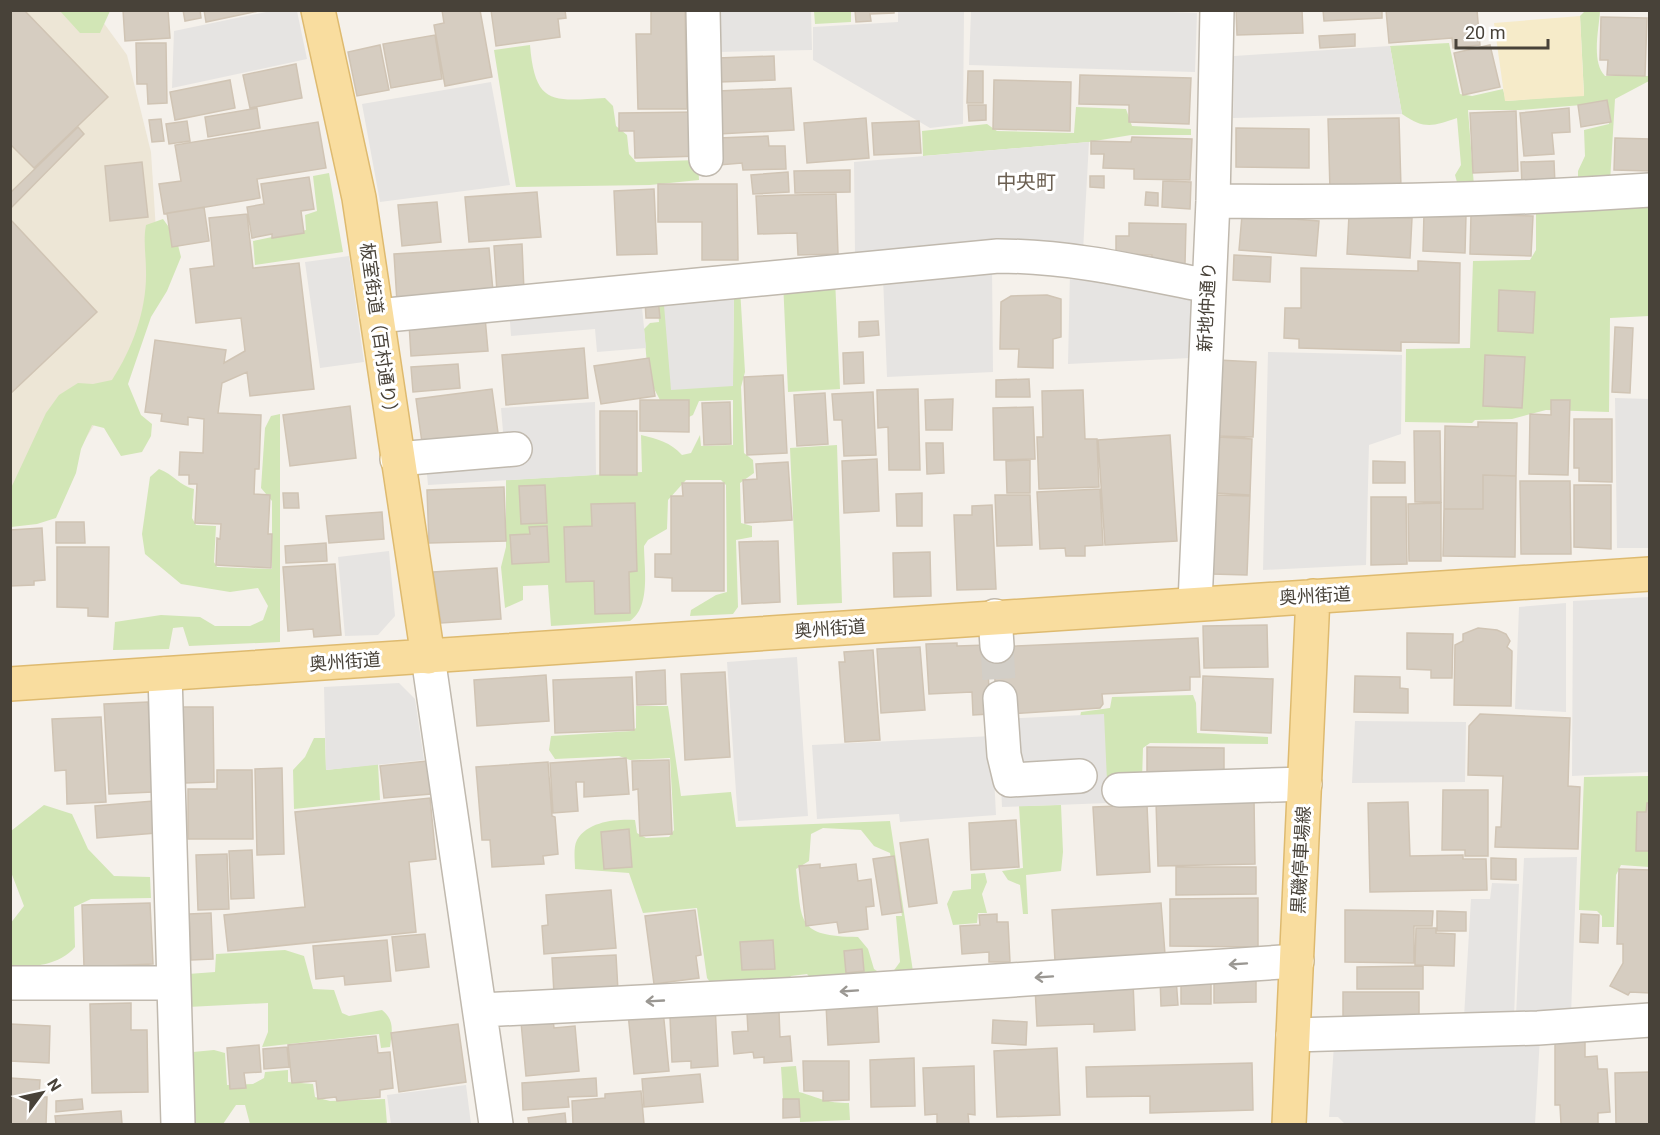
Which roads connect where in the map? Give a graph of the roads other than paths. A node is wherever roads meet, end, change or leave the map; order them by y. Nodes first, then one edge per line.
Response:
1 (318, 10) edge
2 (703, 10) edge
3 (1217, 10) edge
4 (706, 159) dead end
5 (1650, 190) edge
6 (1213, 201) junction
7 (1208, 286) junction
8 (377, 316) junction
9 (515, 449) dead end
10 (397, 459) junction
11 (1650, 574) edge
12 (1313, 596) junction
13 (1195, 603) junction
14 (428, 657) junction
15 (165, 674) junction
16 (10, 684) edge
17 (1000, 698) tunnel mouth
18 (1080, 776) dead end
19 (1305, 784) junction
20 (1119, 789) dead end
21 (1297, 961) junction
22 (10, 983) edge
23 (173, 983) junction
24 (481, 1010) junction
25 (1650, 1020) edge
26 (1293, 1035) junction
27 (178, 1125) edge
28 (496, 1125) edge
29 (1289, 1125) edge

1 - 8 main road, 板室街道（百村通り）
2 - 4 street
3 - 6 street, 新地仲通り
5 - 6 street
6 - 7 street, 新地仲通り
7 - 8 street
7 - 13 street, 新地仲通り
8 - 10 main road, 板室街道（百村通り）
9 - 10 street
10 - 14 main road, 板室街道（百村通り）
11 - 12 main road, 奥州街道
12 - 13 main road, 奥州街道
12 - 19 main road, 黒磯停車場線
13 - 14 main road, 奥州街道
14 - 15 main road, 奥州街道
14 - 24 street
15 - 16 main road, 奥州街道
15 - 23 street
17 - 18 street
19 - 20 street
19 - 21 main road, 黒磯停車場線
21 -> 24 street
21 - 26 main road, 黒磯停車場線
22 - 23 street
23 - 27 street
24 - 28 street
25 - 26 street
26 - 29 main road, 黒磯停車場線

